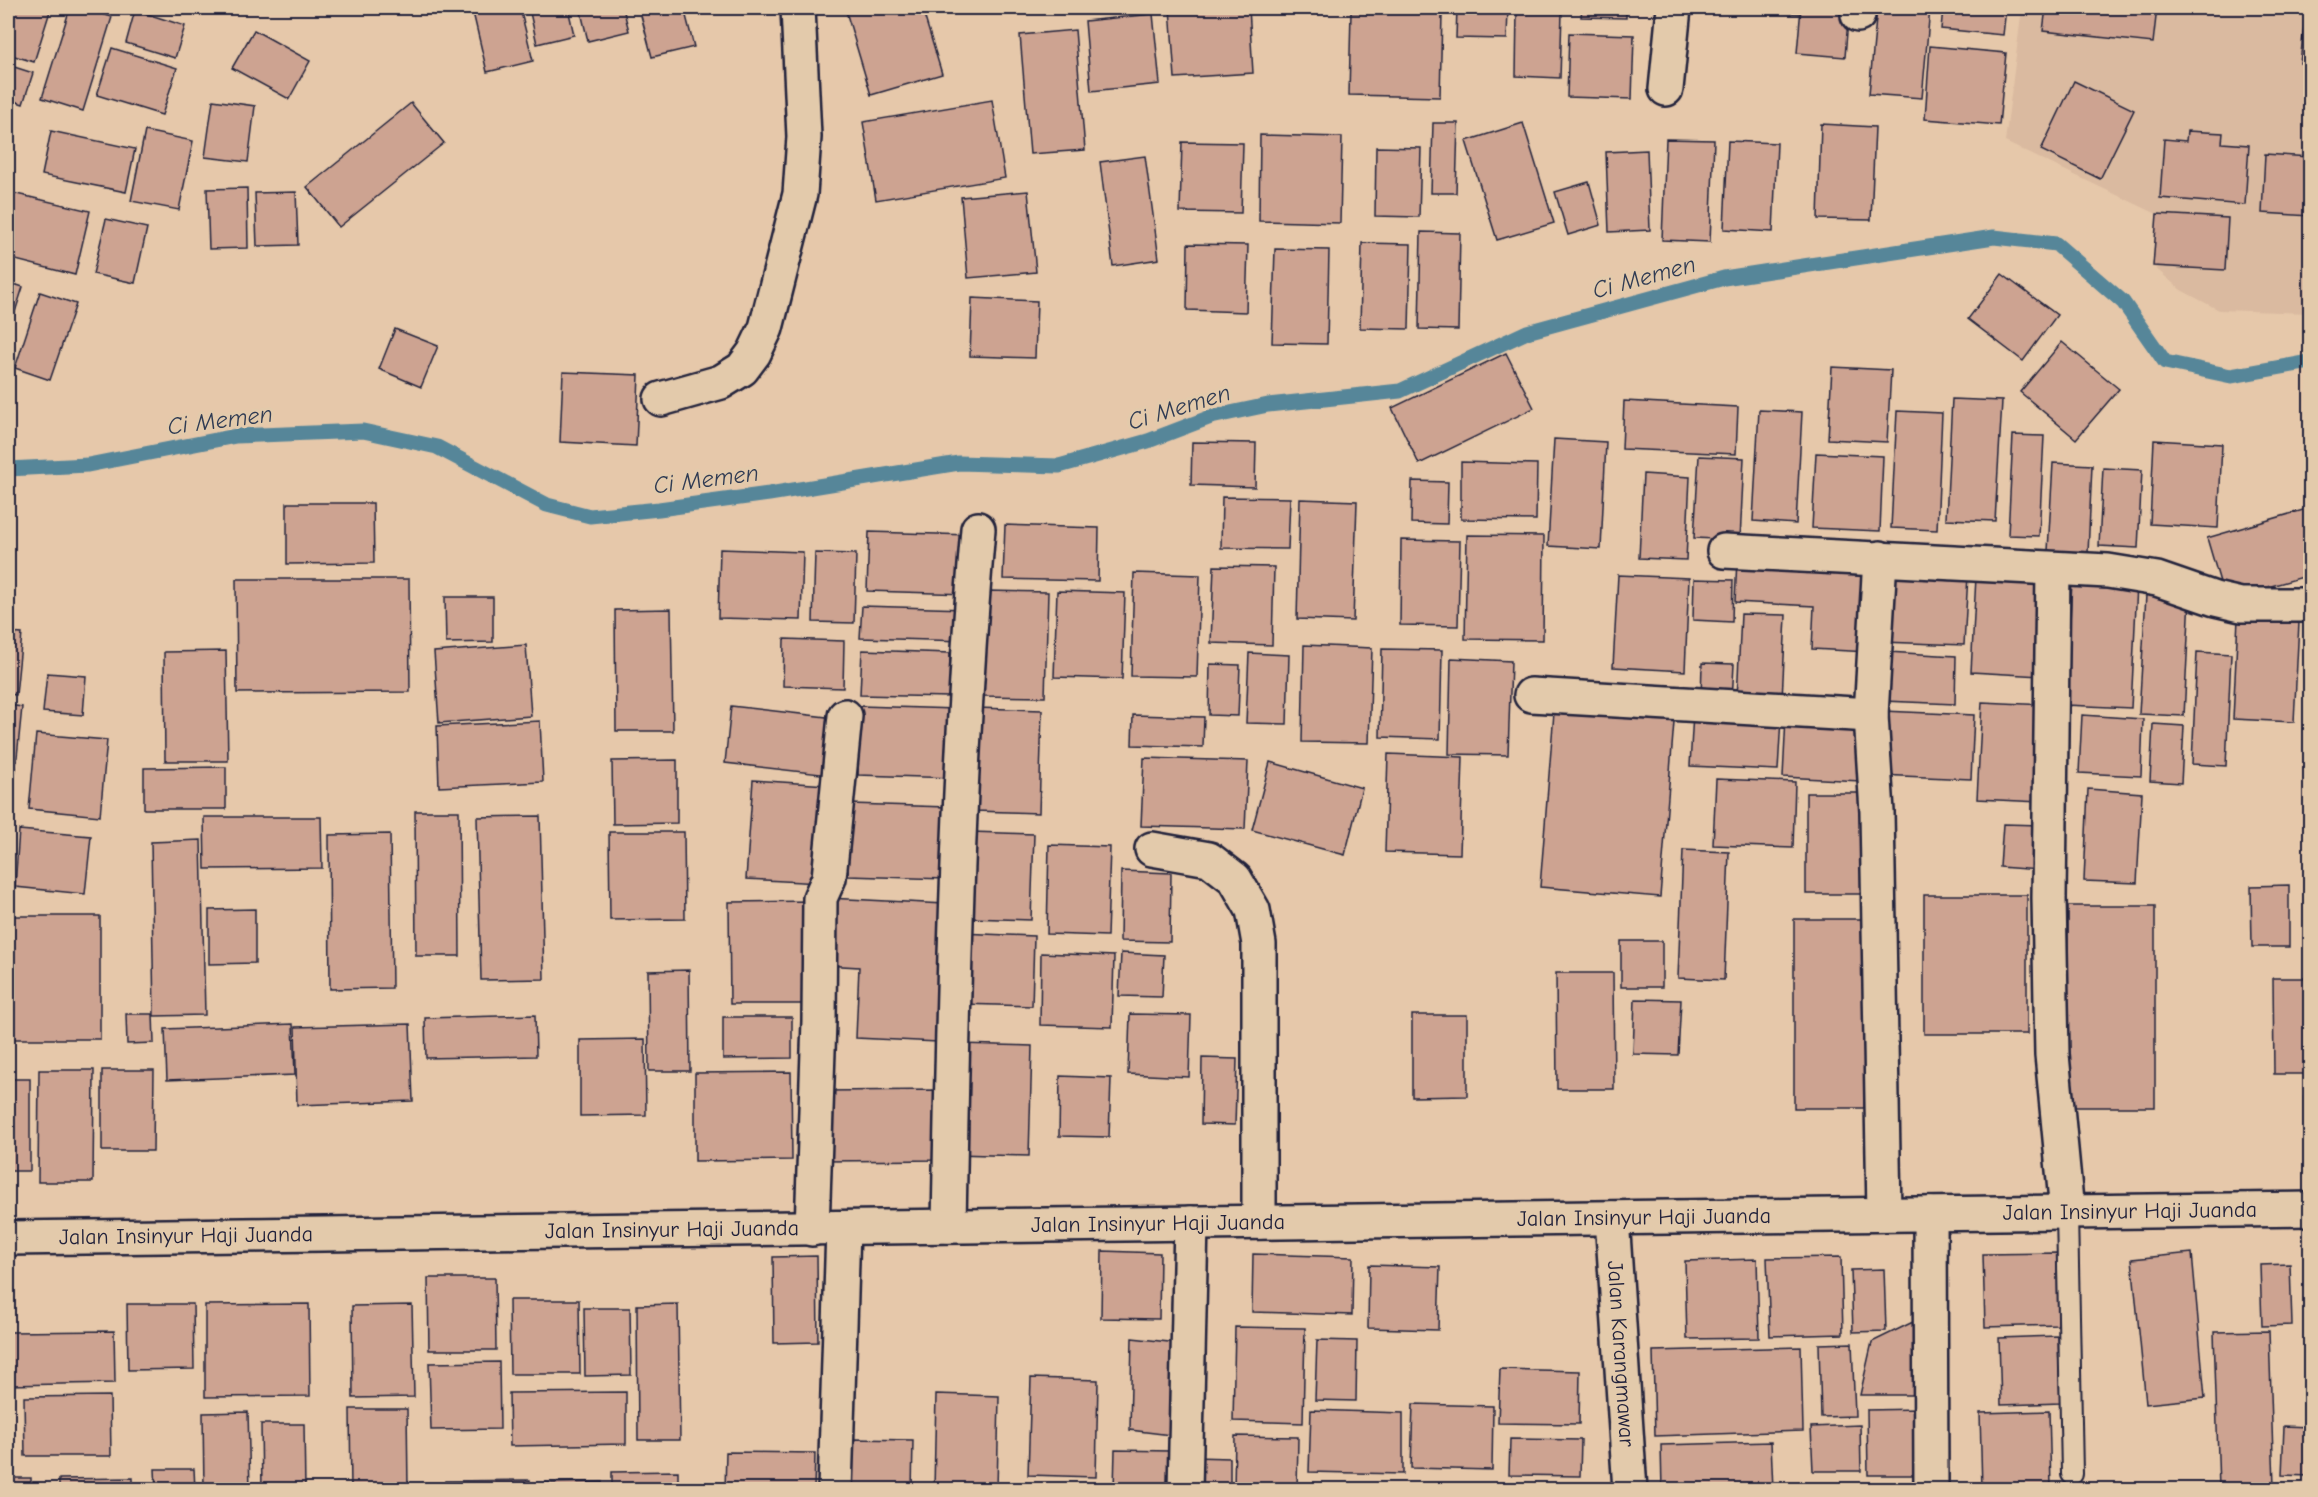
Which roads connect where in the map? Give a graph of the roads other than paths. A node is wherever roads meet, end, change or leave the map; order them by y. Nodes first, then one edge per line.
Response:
1 (798, 8) edge
2 (1674, 8) edge
3 (1666, 89) dead end
4 (661, 399) dead end
5 (978, 529) dead end
6 (1724, 551) dead end
7 (1880, 558) junction
8 (2053, 569) junction
9 (2310, 605) edge
10 (1531, 695) dead end
11 (1871, 715) junction
12 (845, 716) dead end
13 (1152, 849) dead end
14 (2310, 1209) edge
15 (2067, 1212) junction
16 (1884, 1214) junction
17 (1930, 1214) junction
18 (1612, 1218) junction
19 (1259, 1222) junction
20 (1191, 1223) junction
21 (949, 1226) junction
22 (827, 1228) junction
23 (8, 1238) edge
24 (2072, 1474) dead end
25 (835, 1490) edge
26 (1185, 1490) edge
27 (1630, 1490) edge
28 (1931, 1490) edge

1 - 4 main road
2 - 3 main road
5 - 21 main road
6 - 7 main road
7 - 8 main road
7 - 11 main road
8 - 9 main road
8 - 15 main road
10 - 11 main road
11 - 16 main road
12 - 22 main road
13 - 19 main road
14 - 15 main road, Jalan Insinyur Haji Juanda
15 - 17 main road, Jalan Insinyur Haji Juanda
15 - 24 lane
16 - 17 main road, Jalan Insinyur Haji Juanda
16 - 18 main road, Jalan Insinyur Haji Juanda
17 - 28 main road
18 - 19 main road, Jalan Insinyur Haji Juanda
18 - 27 main road, Jalan Karangmawar
19 - 20 main road, Jalan Insinyur Haji Juanda
20 - 21 main road, Jalan Insinyur Haji Juanda
20 - 26 main road
21 - 22 main road, Jalan Insinyur Haji Juanda
22 - 23 main road, Jalan Insinyur Haji Juanda
22 - 25 main road

